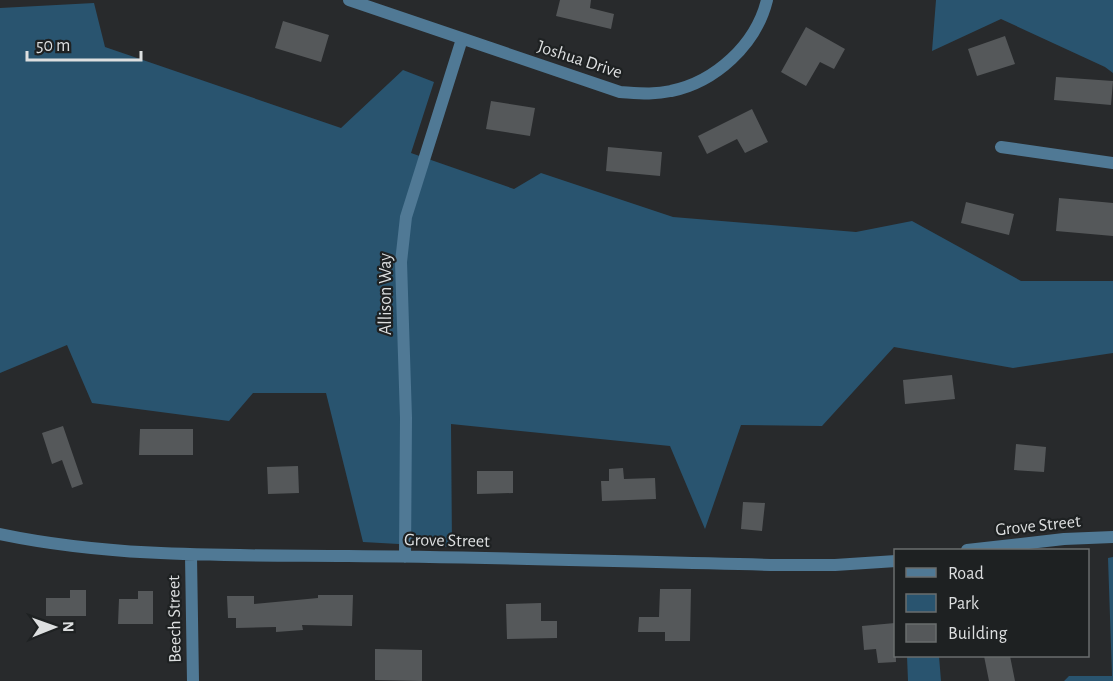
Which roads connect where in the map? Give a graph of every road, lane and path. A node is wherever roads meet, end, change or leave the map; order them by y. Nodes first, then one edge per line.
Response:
1 (349, 0) edge
2 (767, 0) edge
3 (462, 39) junction
4 (1001, 147) dead end
5 (1113, 163) edge
6 (0, 534) edge
7 (1113, 537) edge
8 (976, 549) edge
9 (191, 556) junction
10 (405, 557) junction
11 (894, 561) edge
12 (193, 681) edge

1 - 3 street, Joshua Drive
2 - 3 street, Joshua Drive
3 - 10 street, Allison Way
4 - 5 street
6 - 9 street, Grove Street
7 - 8 street, Grove Street
9 - 10 street, Grove Street
9 - 12 street, Beech Street
10 - 11 street, Grove Street

